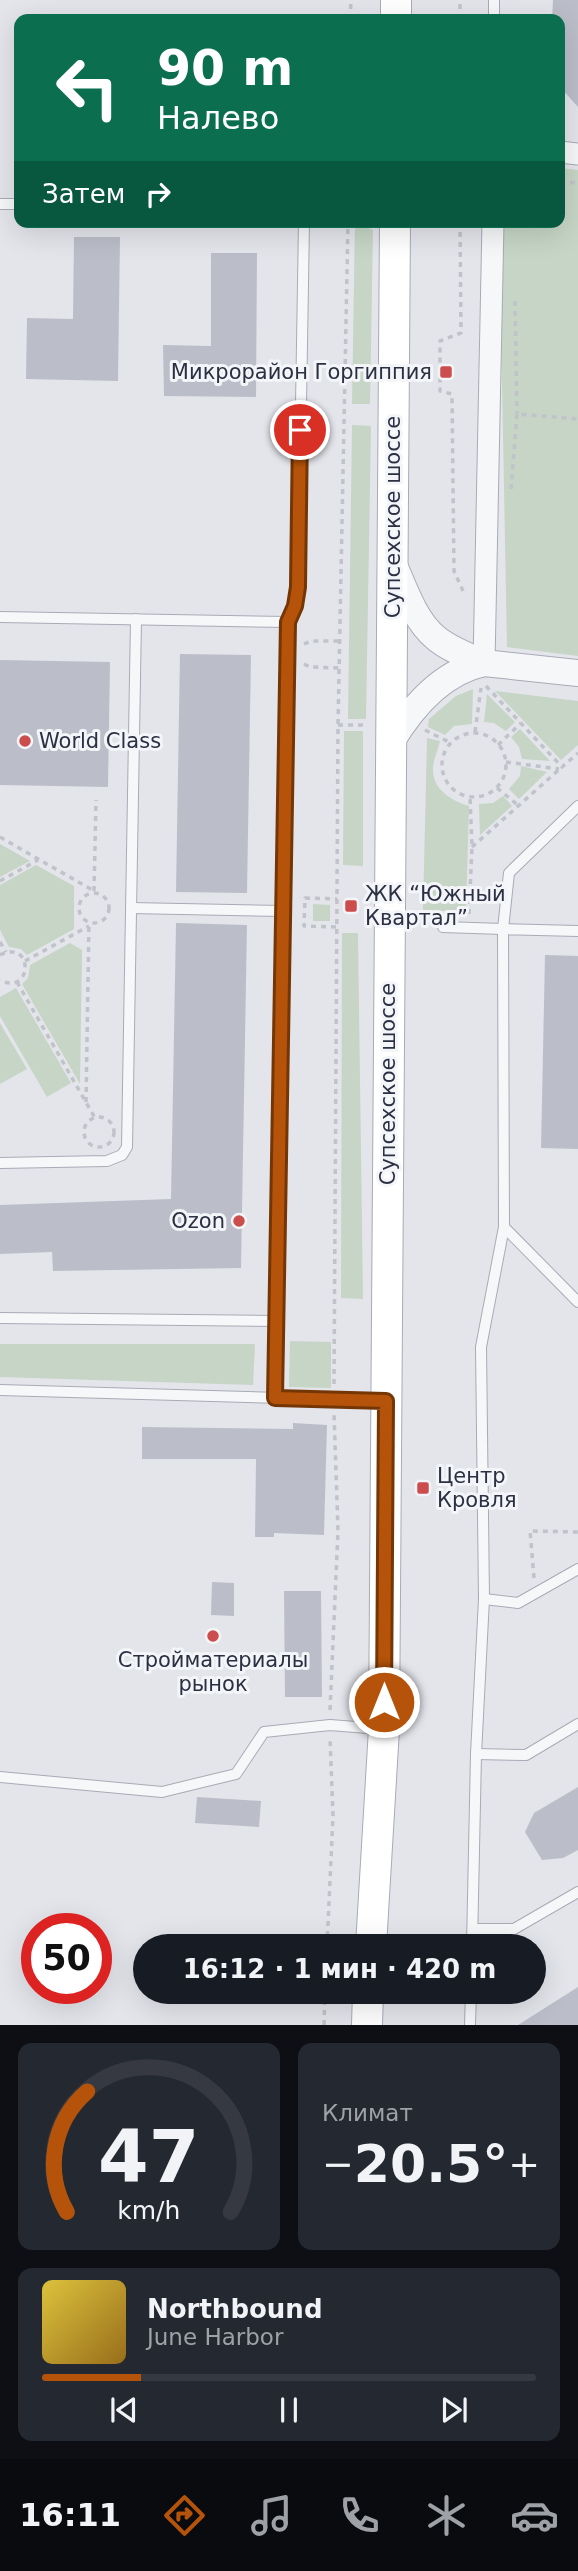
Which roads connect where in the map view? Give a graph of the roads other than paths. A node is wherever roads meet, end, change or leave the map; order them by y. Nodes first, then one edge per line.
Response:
1 (304, 228) edge
2 (395, 228) edge
3 (493, 228) edge
4 (392, 562) junction
5 (0, 617) edge
6 (136, 619) junction
7 (288, 622) junction
8 (484, 663) junction
9 (578, 673) edge
10 (391, 742) junction
11 (578, 806) edge
12 (131, 908) junction
13 (283, 911) junction
14 (443, 927) dead end
15 (503, 929) junction
16 (578, 930) edge
17 (0, 1163) edge
18 (504, 1227) junction
19 (578, 1302) edge
20 (0, 1318) edge
21 (276, 1321) junction
22 (0, 1390) edge
23 (275, 1398) junction
24 (386, 1401) junction
25 (578, 1569) edge
26 (484, 1598) junction
27 (578, 1724) edge
28 (384, 1729) junction
29 (476, 1754) junction
30 (0, 1777) edge
31 (578, 1892) edge
32 (473, 1928) junction
33 (372, 1934) edge
34 (473, 1934) edge
35 (367, 2004) edge
36 (471, 2004) edge
37 (366, 2025) edge
38 (470, 2025) edge

1 - 7 lane
2 - 4 main road, Супсехское шоссе
3 - 8 street
4 - 8 street
4 - 10 main road, Супсехское шоссе
5 - 6 lane
6 - 7 lane
6 - 12 lane
7 - 13 lane
8 - 9 street
8 - 10 street
10 - 24 main road, Супсехское шоссе
11 - 15 lane
12 - 13 lane
12 - 17 lane
13 - 21 lane
14 - 15 lane
15 - 16 lane
15 - 18 lane
18 - 19 lane
18 - 26 lane
20 - 21 lane
21 - 23 lane
22 - 23 lane
23 - 24 lane
24 - 28 main road, Супсехское шоссе
25 - 26 lane
26 - 29 lane
27 - 29 lane
28 - 30 lane
28 - 33 main road, Супсехское шоссе
29 - 32 lane
31 - 32 lane
32 - 34 lane
35 - 37 main road
36 - 38 lane

